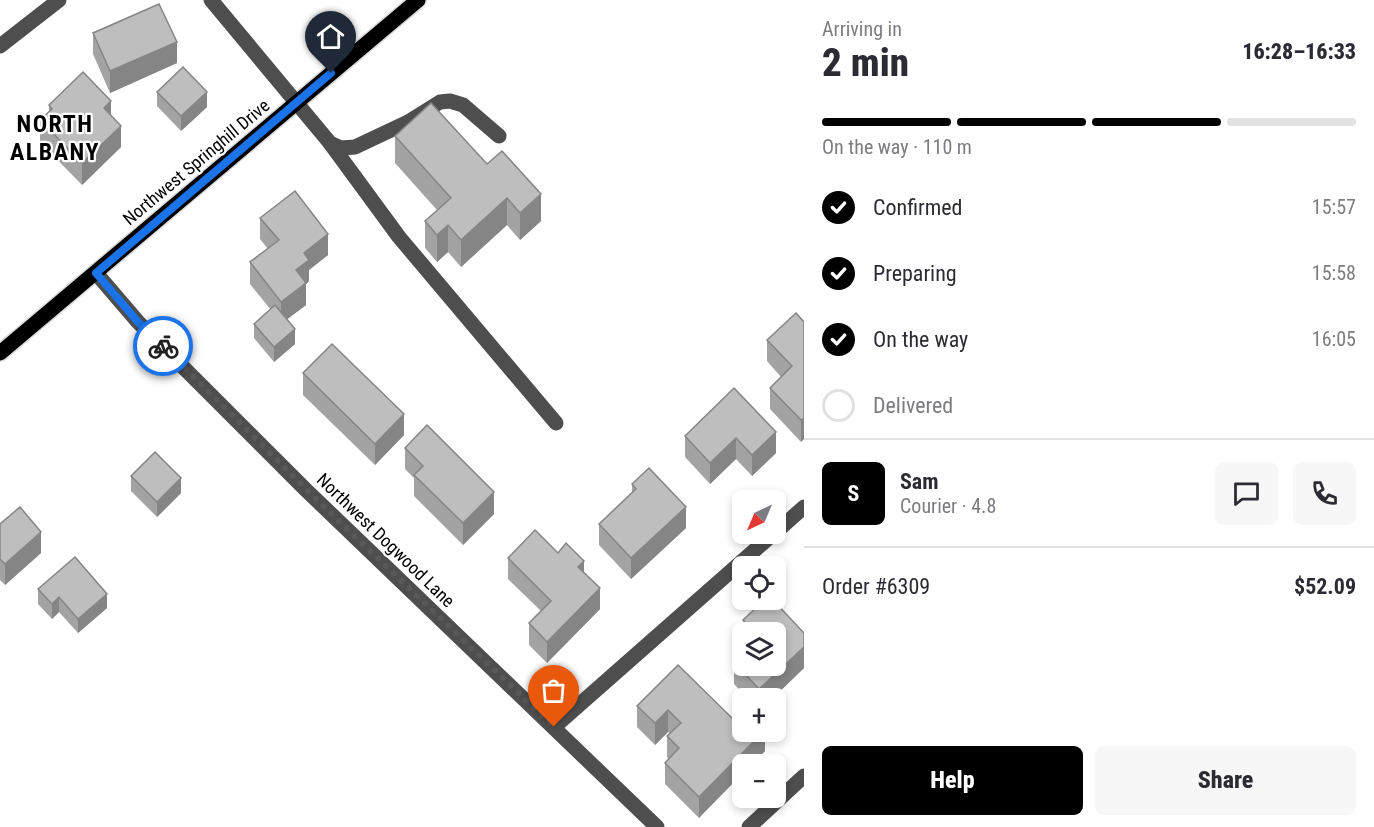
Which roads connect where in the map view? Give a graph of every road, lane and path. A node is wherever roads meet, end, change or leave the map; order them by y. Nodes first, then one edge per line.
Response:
1 (59, 0) edge
2 (211, 0) edge
3 (418, 0) edge
4 (0, 46) edge
5 (296, 102) junction
6 (499, 136) dead end
7 (330, 143) junction
8 (96, 273) junction
9 (0, 353) edge
10 (556, 423) dead end
11 (804, 507) edge
12 (786, 523) edge
13 (762, 544) edge
14 (554, 727) junction
15 (804, 776) edge
16 (657, 827) edge
17 (749, 827) edge

1 - 4 street
2 - 5 street
3 - 5 main road, Northwest Springhill Drive
5 - 7 street
5 - 8 main road, Northwest Springhill Drive
6 - 7 street
7 - 10 street
8 - 9 main road, Northwest Springhill Drive
8 - 14 street, Northwest Dogwood Lane
11 - 12 street
13 - 14 street
14 - 16 street, Northwest Dogwood Lane
15 - 17 street

